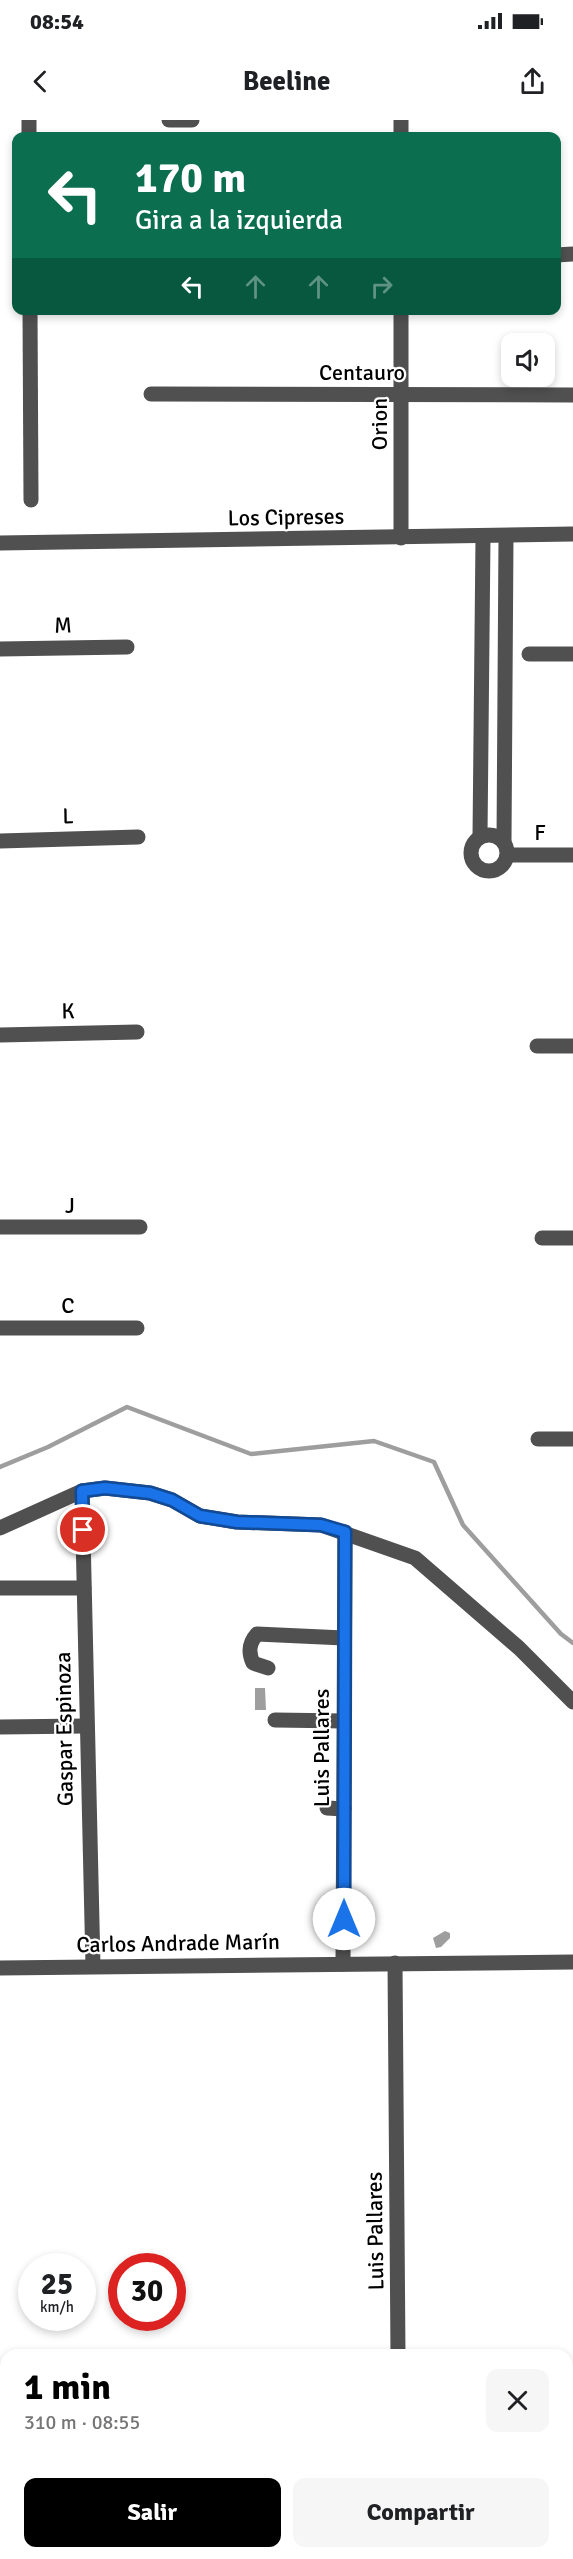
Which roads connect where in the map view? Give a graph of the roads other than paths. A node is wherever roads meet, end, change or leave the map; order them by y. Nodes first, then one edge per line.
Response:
1 (169, 120) edge
2 (192, 120) edge
3 (30, 315) edge
4 (401, 315) edge
5 (151, 394) dead end
6 (401, 394) junction
7 (573, 395) edge
8 (31, 500) dead end
9 (573, 534) edge
10 (506, 536) junction
11 (483, 537) junction
12 (401, 538) junction
13 (0, 543) edge
14 (127, 646) dead end
15 (0, 649) edge
16 (529, 654) dead end
17 (573, 654) edge
18 (138, 837) dead end
19 (480, 837) junction
20 (0, 841) edge
21 (506, 848) junction
22 (573, 855) edge
23 (137, 1032) dead end
24 (0, 1035) edge
25 (537, 1046) dead end
26 (573, 1046) edge
27 (0, 1227) edge
28 (140, 1227) dead end
29 (542, 1238) dead end
30 (573, 1238) edge
31 (0, 1328) edge
32 (137, 1328) dead end
33 (538, 1439) dead end
34 (573, 1439) edge
35 (82, 1491) junction
36 (0, 1528) edge
37 (345, 1532) junction
38 (0, 1588) edge
39 (84, 1588) junction
40 (344, 1638) junction
41 (267, 1668) dead end
42 (573, 1702) edge
43 (275, 1720) dead end
44 (344, 1721) junction
45 (86, 1726) junction
46 (0, 1727) edge
47 (327, 1809) dead end
48 (344, 1809) junction
49 (395, 1962) junction
50 (573, 1962) edge
51 (343, 1964) junction
52 (93, 1966) junction
53 (0, 1968) edge
54 (399, 2349) edge

1 - 2 street
3 - 8 street
4 - 6 street, Orion
5 - 6 street, Centauro
6 - 7 street, Centauro
6 - 12 street, Orion
9 - 10 street, Los Cipreses
10 - 11 street, Los Cipreses
10 - 21 street
11 - 12 street, Los Cipreses
11 - 19 street
12 - 13 street, Los Cipreses
14 - 15 street, M
16 - 17 street
18 - 20 street, L
19 - 21 street
19 - 21 street
21 - 22 street, F
23 - 24 street, K
25 - 26 street
27 - 28 street, J
29 - 30 street
31 - 32 street, C
33 - 34 street
35 - 36 street
35 - 37 street
35 - 39 street, Gaspar Espinoza
37 - 40 street, Luis Pallares
37 - 42 street
38 - 39 street
39 - 45 street, Gaspar Espinoza
40 - 41 street
40 - 44 street, Luis Pallares
43 - 44 street
44 - 48 street, Luis Pallares
45 - 46 street
45 - 52 street, Gaspar Espinoza
47 - 48 street
48 - 51 street, Luis Pallares
49 - 50 street, Carlos Andrade Marín
49 - 51 street, Carlos Andrade Marín
49 - 54 street, Luis Pallares
51 - 52 street, Carlos Andrade Marín
52 - 53 street, Carlos Andrade Marín

